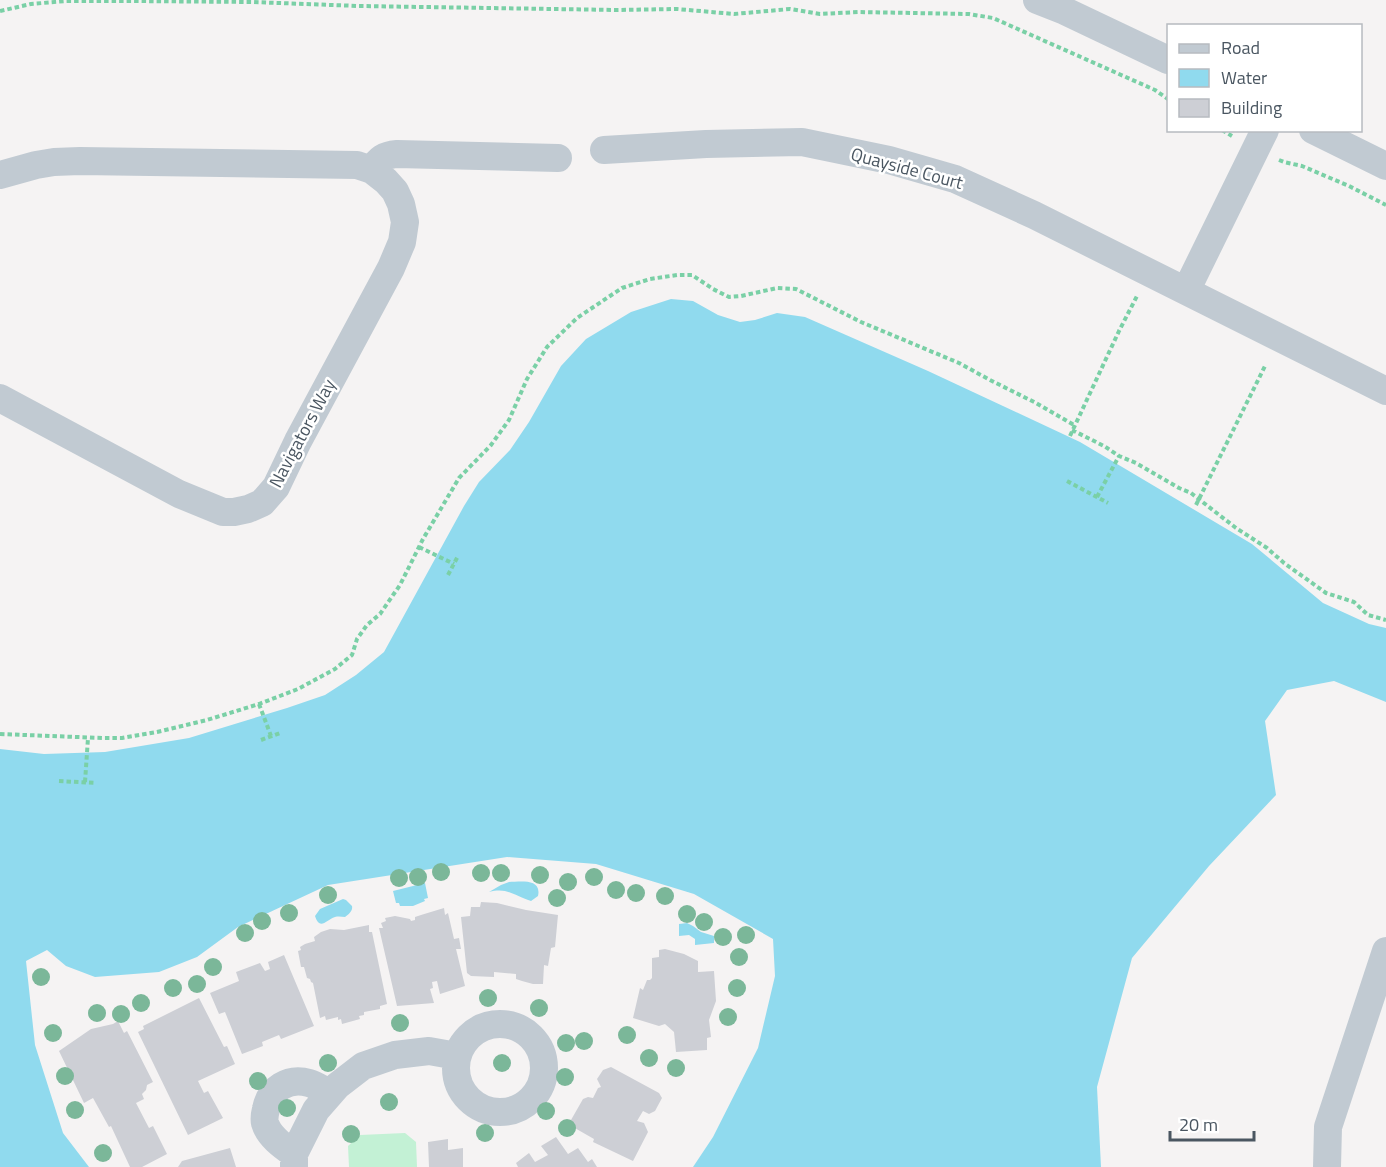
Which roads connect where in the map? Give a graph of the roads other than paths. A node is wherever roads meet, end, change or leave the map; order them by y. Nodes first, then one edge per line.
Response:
1 (1037, 0) edge
2 (1167, 60) edge
3 (1317, 132) edge
4 (1261, 140) edge
5 (604, 150) dead end
6 (558, 158) dead end
7 (1386, 166) edge
8 (372, 170) junction
9 (0, 176) edge
10 (1186, 291) junction
11 (1386, 391) edge
12 (3, 408) edge
13 (1386, 951) edge
14 (457, 1056) dead end
15 (330, 1094) junction
16 (294, 1161) edge
17 (1327, 1167) edge

1 - 2 street
3 - 7 street
4 - 10 street
5 - 10 street, Quayside Court
6 - 8 street
8 - 9 street
8 - 12 street, Navigators Way
10 - 11 street, Quayside Court
13 - 17 street
14 - 15 street
15 - 16 street
15 - 16 street

